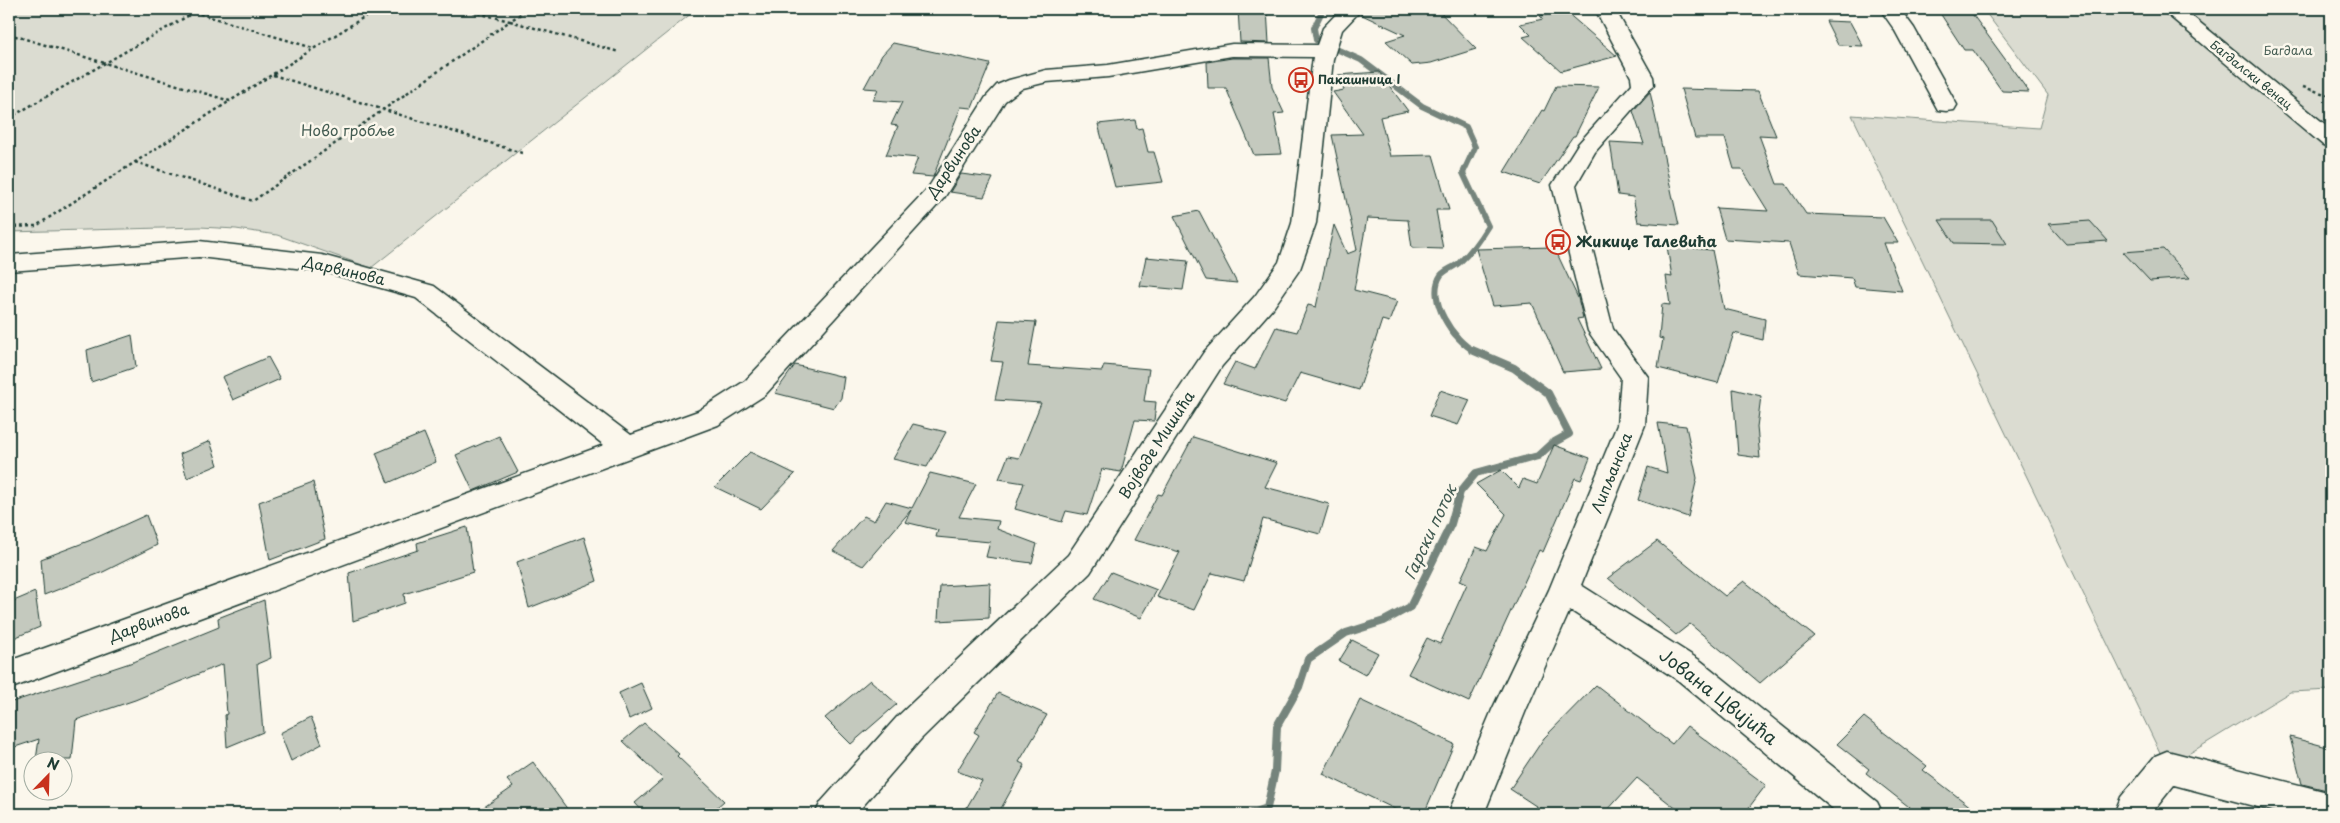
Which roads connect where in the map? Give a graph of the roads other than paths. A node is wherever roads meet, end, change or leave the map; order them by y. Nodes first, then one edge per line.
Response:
1 (1352, 9) edge
2 (1605, 9) edge
3 (1890, 9) edge
4 (2171, 9) edge
5 (1327, 46) junction
6 (1946, 105) dead end
7 (2331, 140) edge
8 (9, 263) edge
9 (627, 447) junction
10 (1564, 590) junction
11 (9, 675) edge
12 (2331, 810) edge
13 (832, 814) edge
14 (1466, 814) edge
15 (1865, 814) edge
16 (2132, 814) edge

1 - 5 street
2 - 10 street, Липљанска
3 - 6 street
4 - 7 street, Багдалски венац
5 - 9 street, Дарвинова
5 - 13 street, Војводе Мишића
8 - 9 street, Дарвинова
9 - 11 street, Дарвинова
10 - 14 street, Липљанска
10 - 15 street, Јована Цвијића
12 - 16 street

